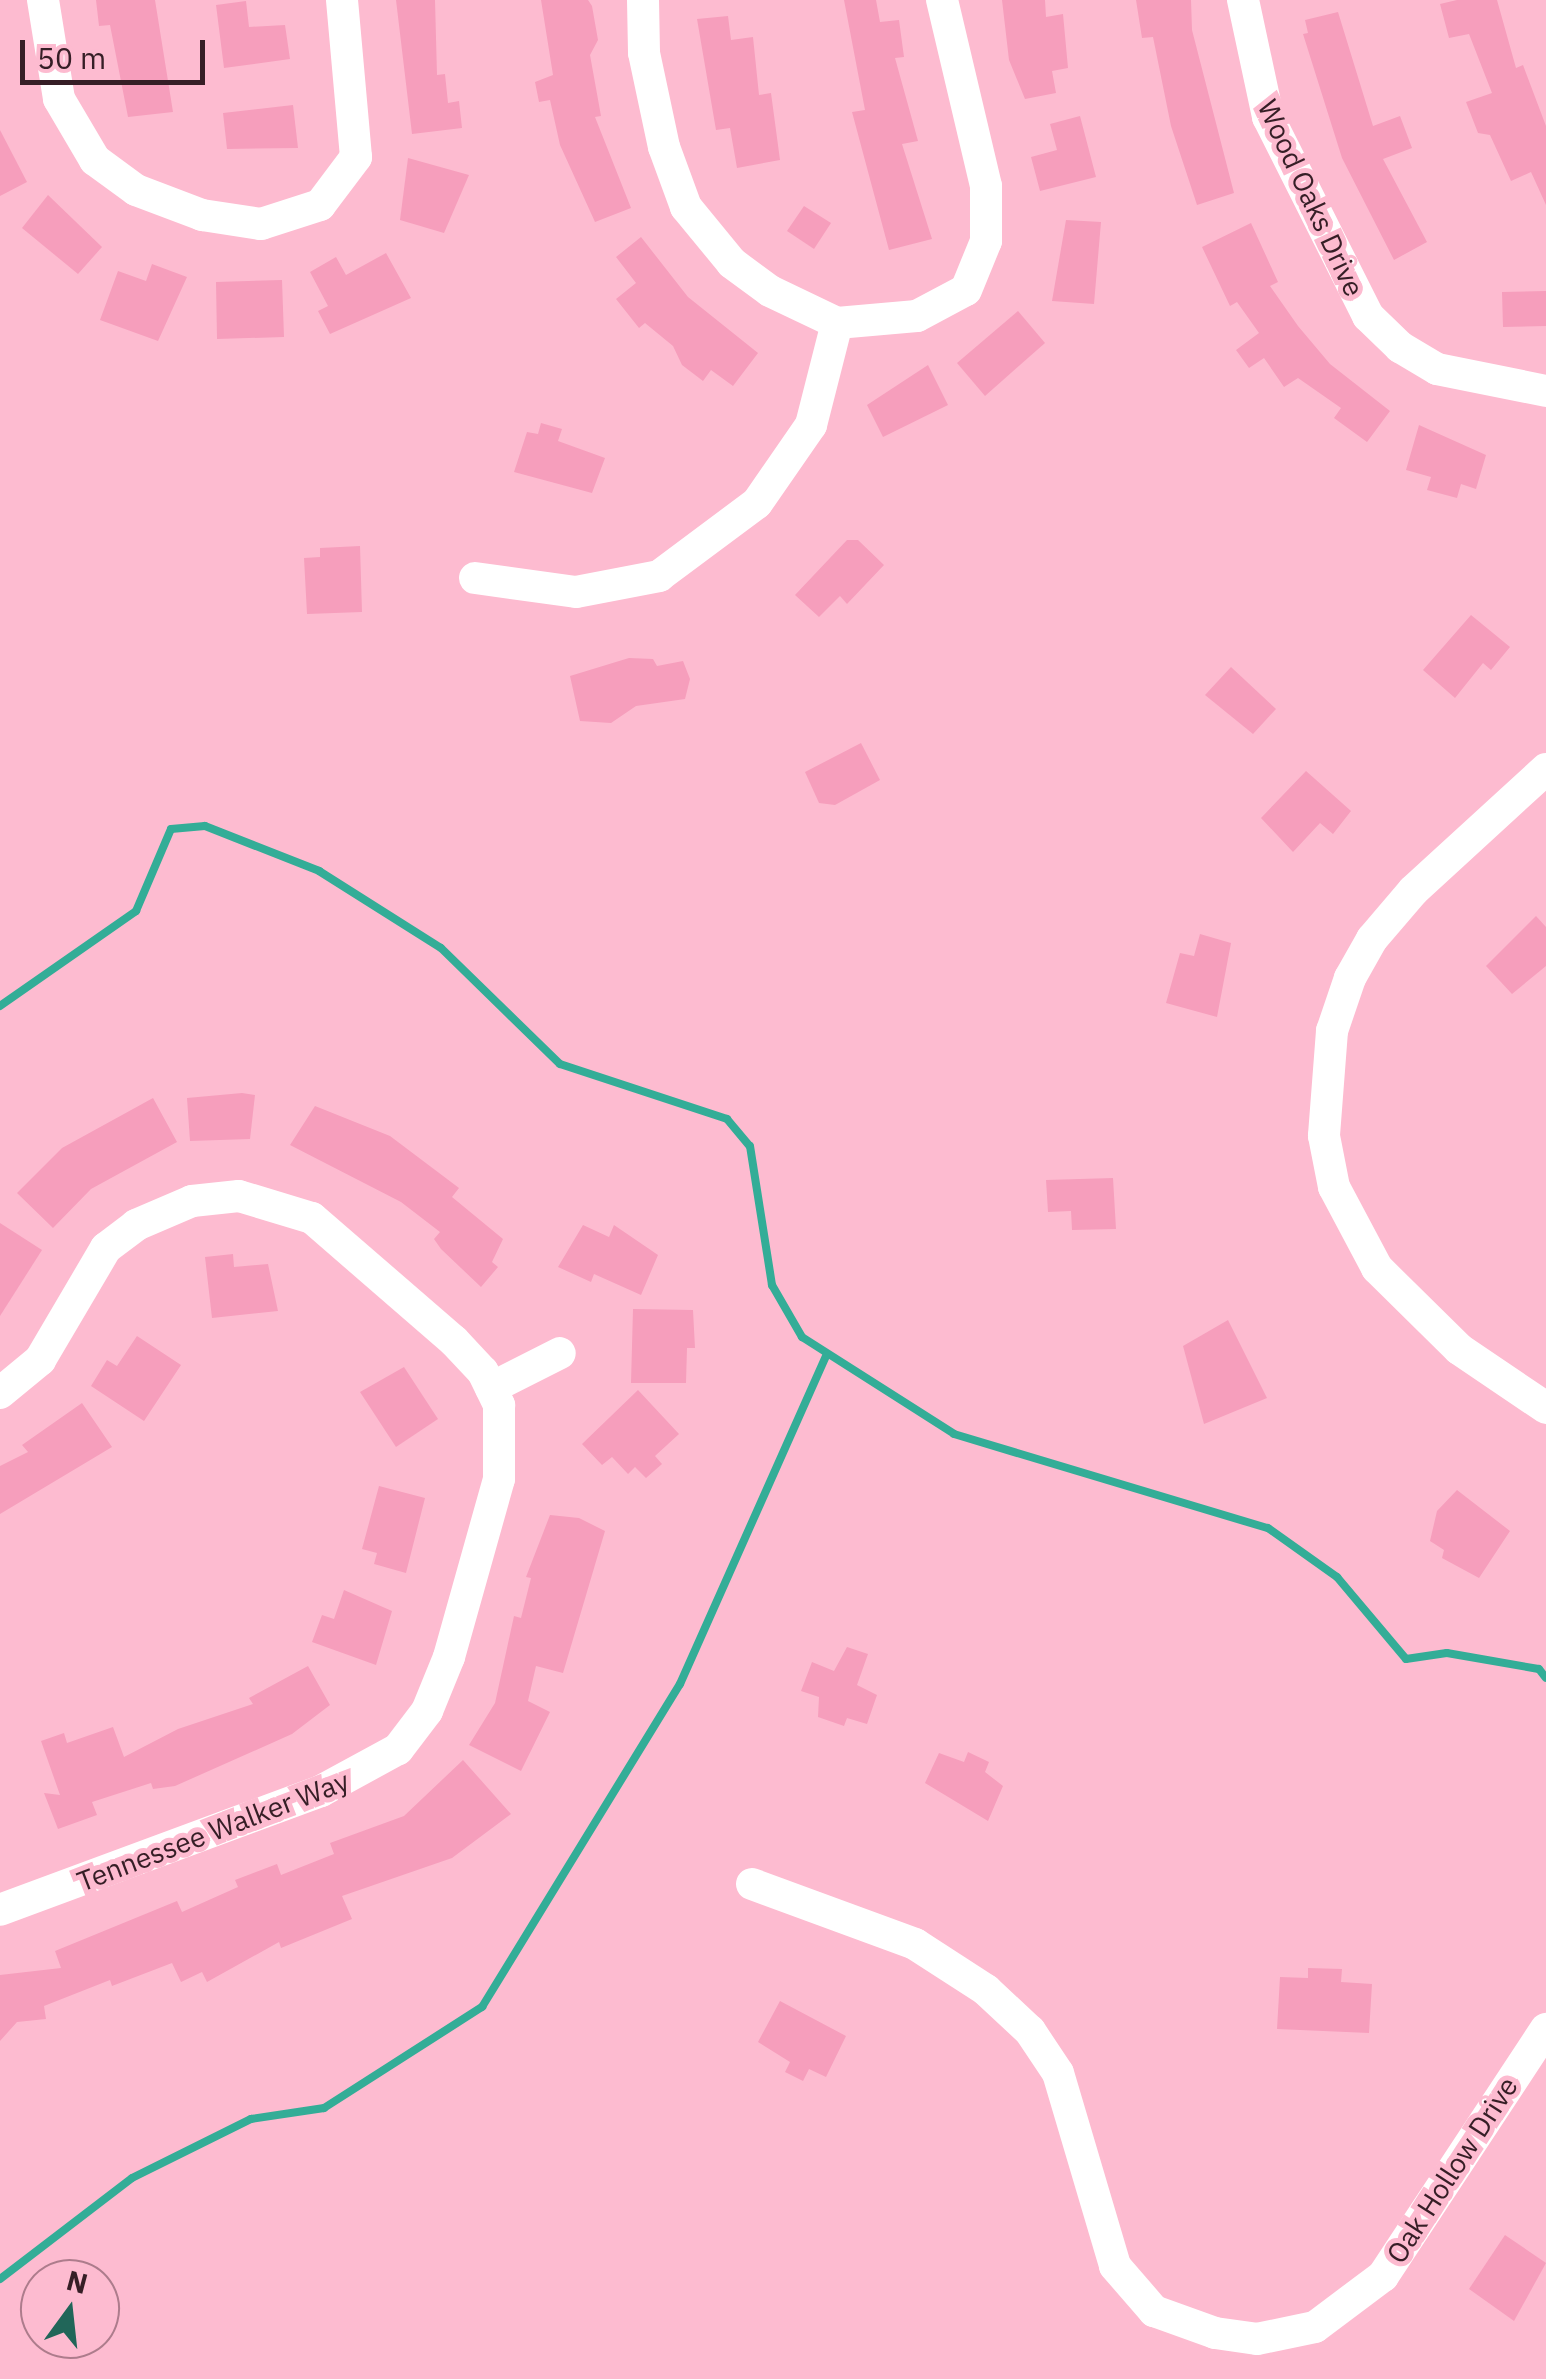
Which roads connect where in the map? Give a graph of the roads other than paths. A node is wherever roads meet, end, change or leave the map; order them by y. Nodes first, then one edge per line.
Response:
1 (43, 0) edge
2 (342, 0) edge
3 (643, 0) edge
4 (942, 0) edge
5 (1242, 0) edge
6 (836, 323) junction
7 (1546, 391) edge
8 (475, 578) dead end
9 (1546, 769) edge
10 (560, 1353) dead end
11 (491, 1388) junction
12 (0, 1393) edge
13 (1546, 1408) edge
14 (752, 1884) dead end
15 (0, 1910) edge
16 (1546, 2029) edge

1 - 2 street
3 - 6 street
4 - 6 street
5 - 7 street, Wood Oaks Drive
6 - 8 street
9 - 13 street
10 - 11 street
11 - 12 street, Tennessee Walker Way
11 - 15 street, Tennessee Walker Way
14 - 16 street, Oak Hollow Drive

